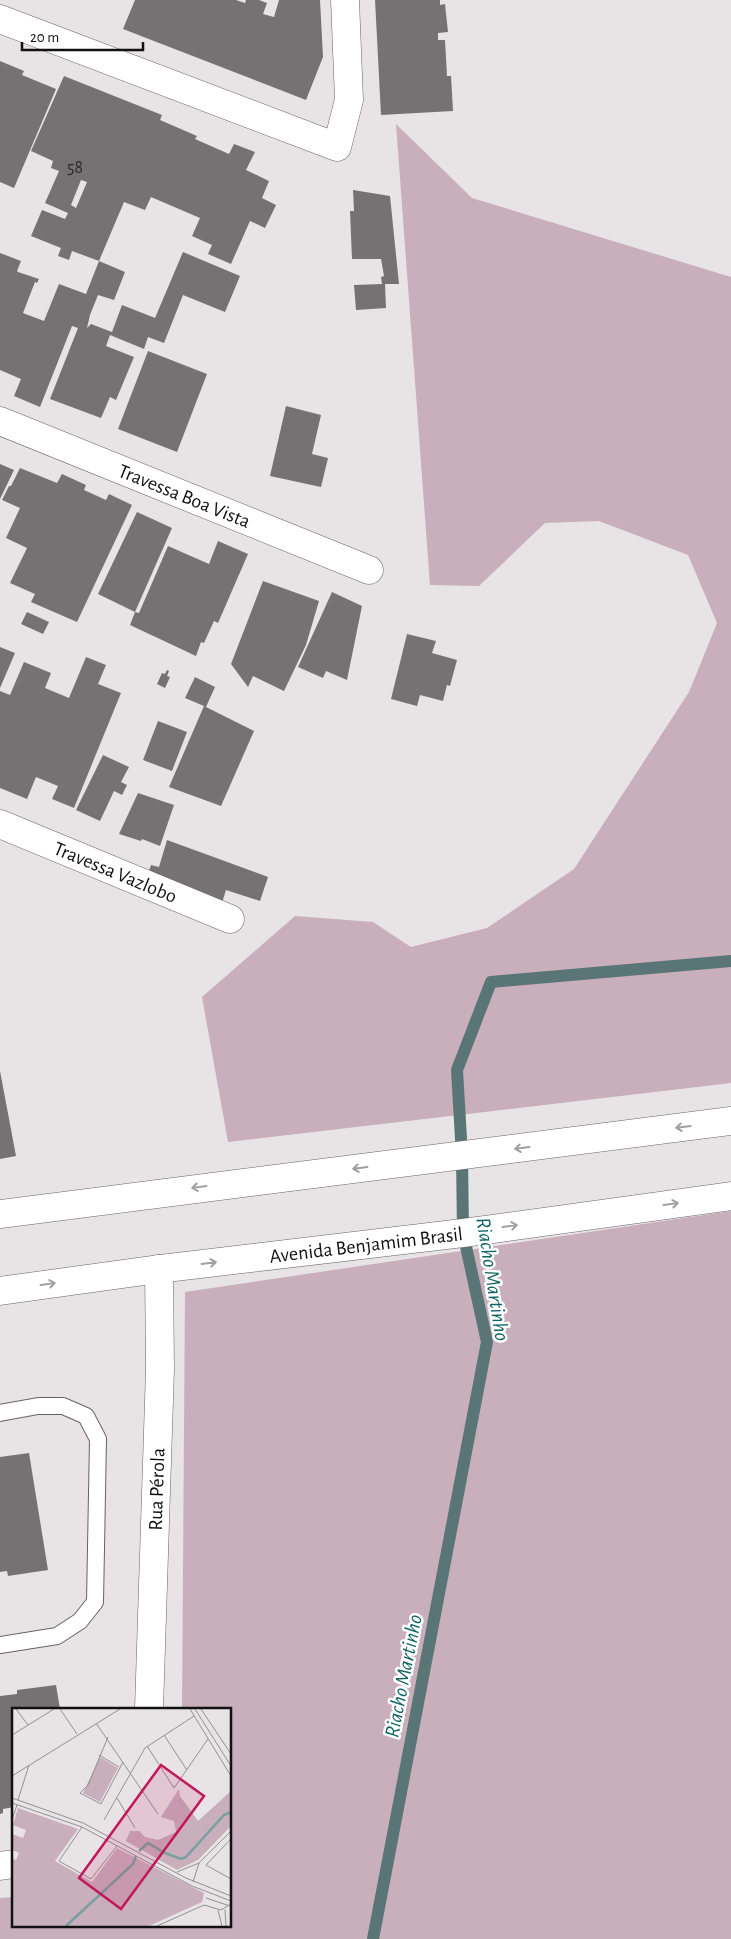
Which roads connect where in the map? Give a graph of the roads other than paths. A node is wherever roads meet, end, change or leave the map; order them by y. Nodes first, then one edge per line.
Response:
1 (345, 0) edge
2 (0, 19) edge
3 (0, 421) edge
4 (369, 570) dead end
5 (0, 824) edge
6 (230, 919) dead end
7 (731, 1121) edge
8 (731, 1196) edge
9 (0, 1214) edge
10 (159, 1269) junction
11 (0, 1291) edge
12 (0, 1413) edge
13 (0, 1645) edge
14 (149, 1708) edge

1 - 2 street
3 - 4 street, Travessa Boa Vista
5 - 6 street, Travessa Vazlobo
7 -> 9 street
10 -> 8 street, Avenida Benjamim Brasil
11 -> 10 street, Avenida Benjamim Brasil
10 - 14 street, Rua Pérola
12 - 13 lane

